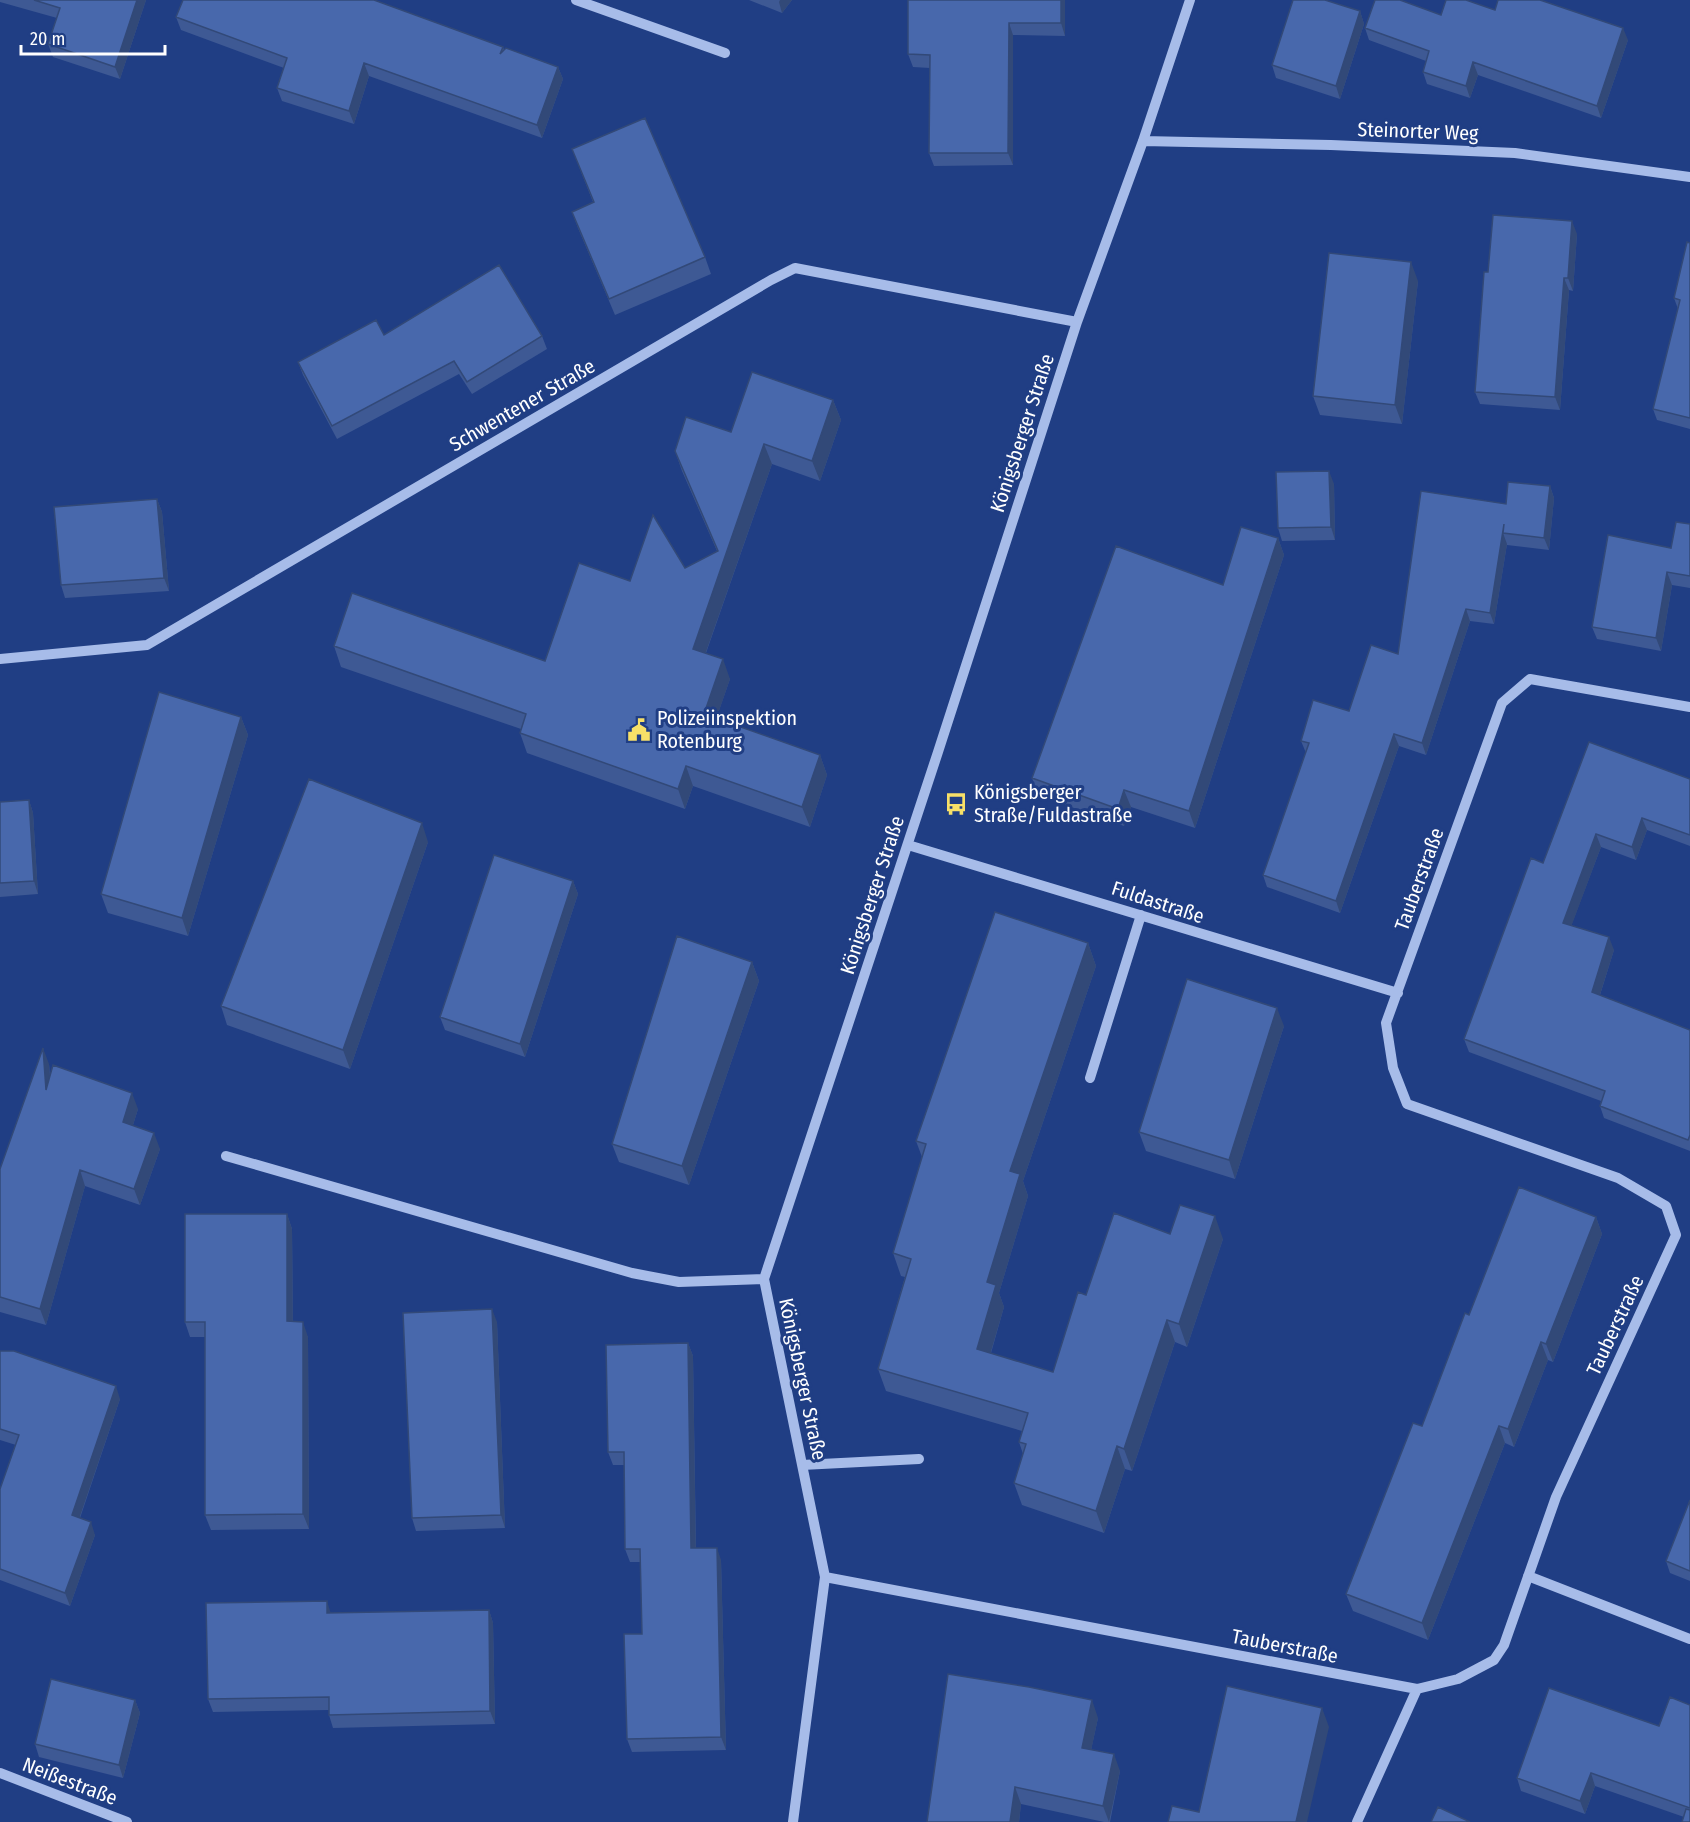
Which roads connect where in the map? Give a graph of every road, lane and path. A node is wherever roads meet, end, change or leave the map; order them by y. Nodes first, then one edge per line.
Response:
1 (576, 0) edge
2 (1190, 0) edge
3 (725, 53) dead end
4 (1143, 141) junction
5 (1690, 177) edge
6 (1077, 322) junction
7 (0, 659) edge
8 (1690, 707) edge
9 (908, 845) junction
10 (1141, 915) junction
11 (1398, 993) junction
12 (1090, 1078) dead end
13 (226, 1156) dead end
14 (764, 1279) junction
15 (919, 1459) dead end
16 (802, 1465) junction
17 (1528, 1576) junction
18 (825, 1577) junction
19 (1690, 1639) edge
20 (1417, 1689) junction
21 (0, 1773) edge
22 (127, 1822) edge
23 (794, 1822) edge
24 (1357, 1822) edge

1 - 3 street
2 - 4 street, Königsberger Straße
4 - 5 street, Steinorter Weg
4 - 6 street, Königsberger Straße
6 - 7 street, Schwentener Straße
6 - 9 street, Königsberger Straße
8 - 11 street, Tauberstraße
9 - 10 street, Fuldastraße
9 - 14 street, Königsberger Straße
10 - 11 street, Fuldastraße
10 - 12 street
11 - 17 street, Tauberstraße
13 - 14 street
14 - 16 street, Königsberger Straße
15 - 16 street
16 - 18 street, Königsberger Straße
17 - 19 street
17 - 20 street, Tauberstraße
18 - 20 street, Tauberstraße
18 - 23 street, Königsberger Straße
20 - 24 street
21 - 22 street, Neißestraße

